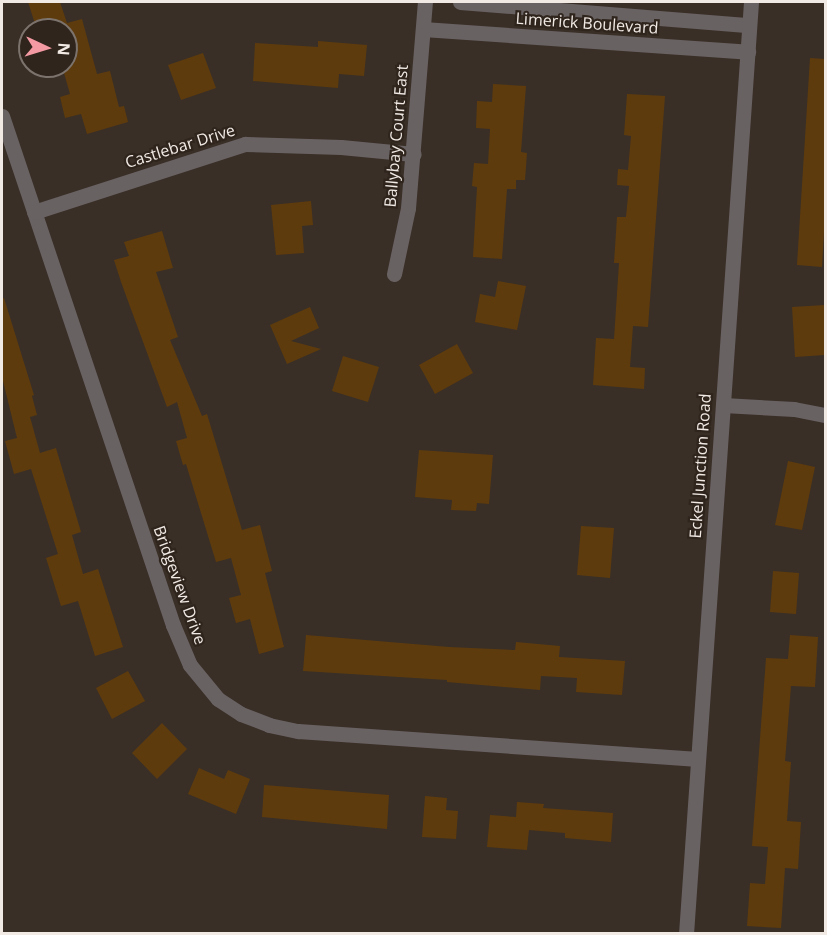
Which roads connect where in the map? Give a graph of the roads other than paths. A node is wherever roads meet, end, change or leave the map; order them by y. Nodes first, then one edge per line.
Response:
1 (425, 2) edge
2 (460, 2) edge
3 (751, 2) edge
4 (750, 25) junction
5 (423, 29) junction
6 (748, 52) junction
7 (2, 116) edge
8 (414, 154) junction
9 (34, 212) junction
10 (394, 274) dead end
11 (723, 405) junction
12 (825, 415) edge
13 (698, 759) junction
14 (686, 933) edge

1 - 5 street, Ballybay Court East
2 - 4 street, Limerick Boulevard
3 - 4 street, Eckel Junction Road
4 - 6 street, Eckel Junction Road
5 - 6 street, Limerick Boulevard
5 - 8 street, Ballybay Court East
6 - 11 street, Eckel Junction Road
7 - 9 street, Bridgeview Drive
8 - 9 street, Castlebar Drive
8 - 10 street, Ballybay Court East
9 - 13 street, Bridgeview Drive
11 - 12 street
11 - 13 street, Eckel Junction Road
13 - 14 street, Eckel Junction Road

